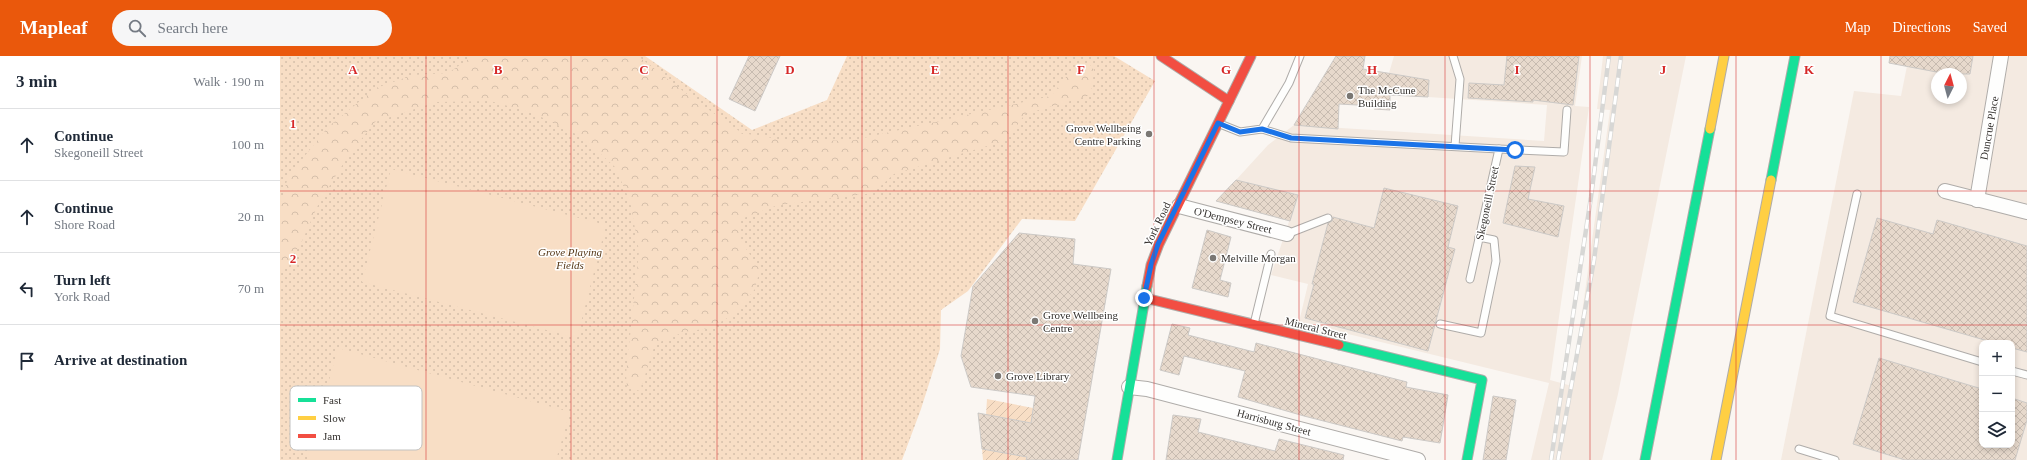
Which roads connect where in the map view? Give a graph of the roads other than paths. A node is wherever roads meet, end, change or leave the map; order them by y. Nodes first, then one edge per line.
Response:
1 (1161, 56) edge
2 (1251, 56) edge
3 (1300, 56) edge
4 (1454, 56) edge
5 (1724, 56) edge
6 (1795, 56) edge
7 (2001, 56) edge
8 (1229, 101) junction
9 (1567, 110) dead end
10 (1218, 123) junction
11 (1262, 129) junction
12 (1455, 146) junction
13 (1499, 149) junction
14 (1945, 191) dead end
15 (1857, 194) dead end
16 (1977, 200) junction
17 (1179, 206) junction
18 (2027, 212) edge
19 (1328, 218) dead end
20 (1287, 234) joint
21 (1479, 237) junction
22 (1271, 254) dead end
23 (1470, 279) dead end
24 (1144, 298) junction
25 (1440, 324) dead end
26 (1253, 325) junction
27 (1979, 361) edge
28 (2015, 372) edge
29 (2027, 375) edge
30 (1129, 387) junction
31 (1799, 449) dead end
32 (1117, 460) edge
33 (1418, 460) edge
34 (1467, 460) edge
35 (1645, 460) edge
36 (1716, 460) edge
37 (1835, 460) edge

1 - 8 main road
2 - 8 main road, York Road
3 - 11 lane
4 - 12 lane
5 - 35 main road
6 - 36 main road
7 - 16 street, Duncrue Place
8 - 10 main road, York Road
9 - 13 lane
10 - 11 lane
10 - 17 main road, York Road
11 - 12 lane
12 - 13 lane
13 - 21 lane, Skegoneill Street
14 - 16 street
15 - 27 lane
16 - 18 street
17 - 20 street, O'Dempsey Street
17 - 24 main road, York Road
19 - 20 lane
21 - 23 lane, Skegoneill Street
21 - 25 lane
22 - 26 lane
24 - 26 main road, Mineral Street
24 - 30 main road, York Road
26 - 34 main road, Mineral Street
28 - 29 lane
30 - 32 main road, York Road
30 - 33 street, Harrisburg Street
31 - 37 lane

